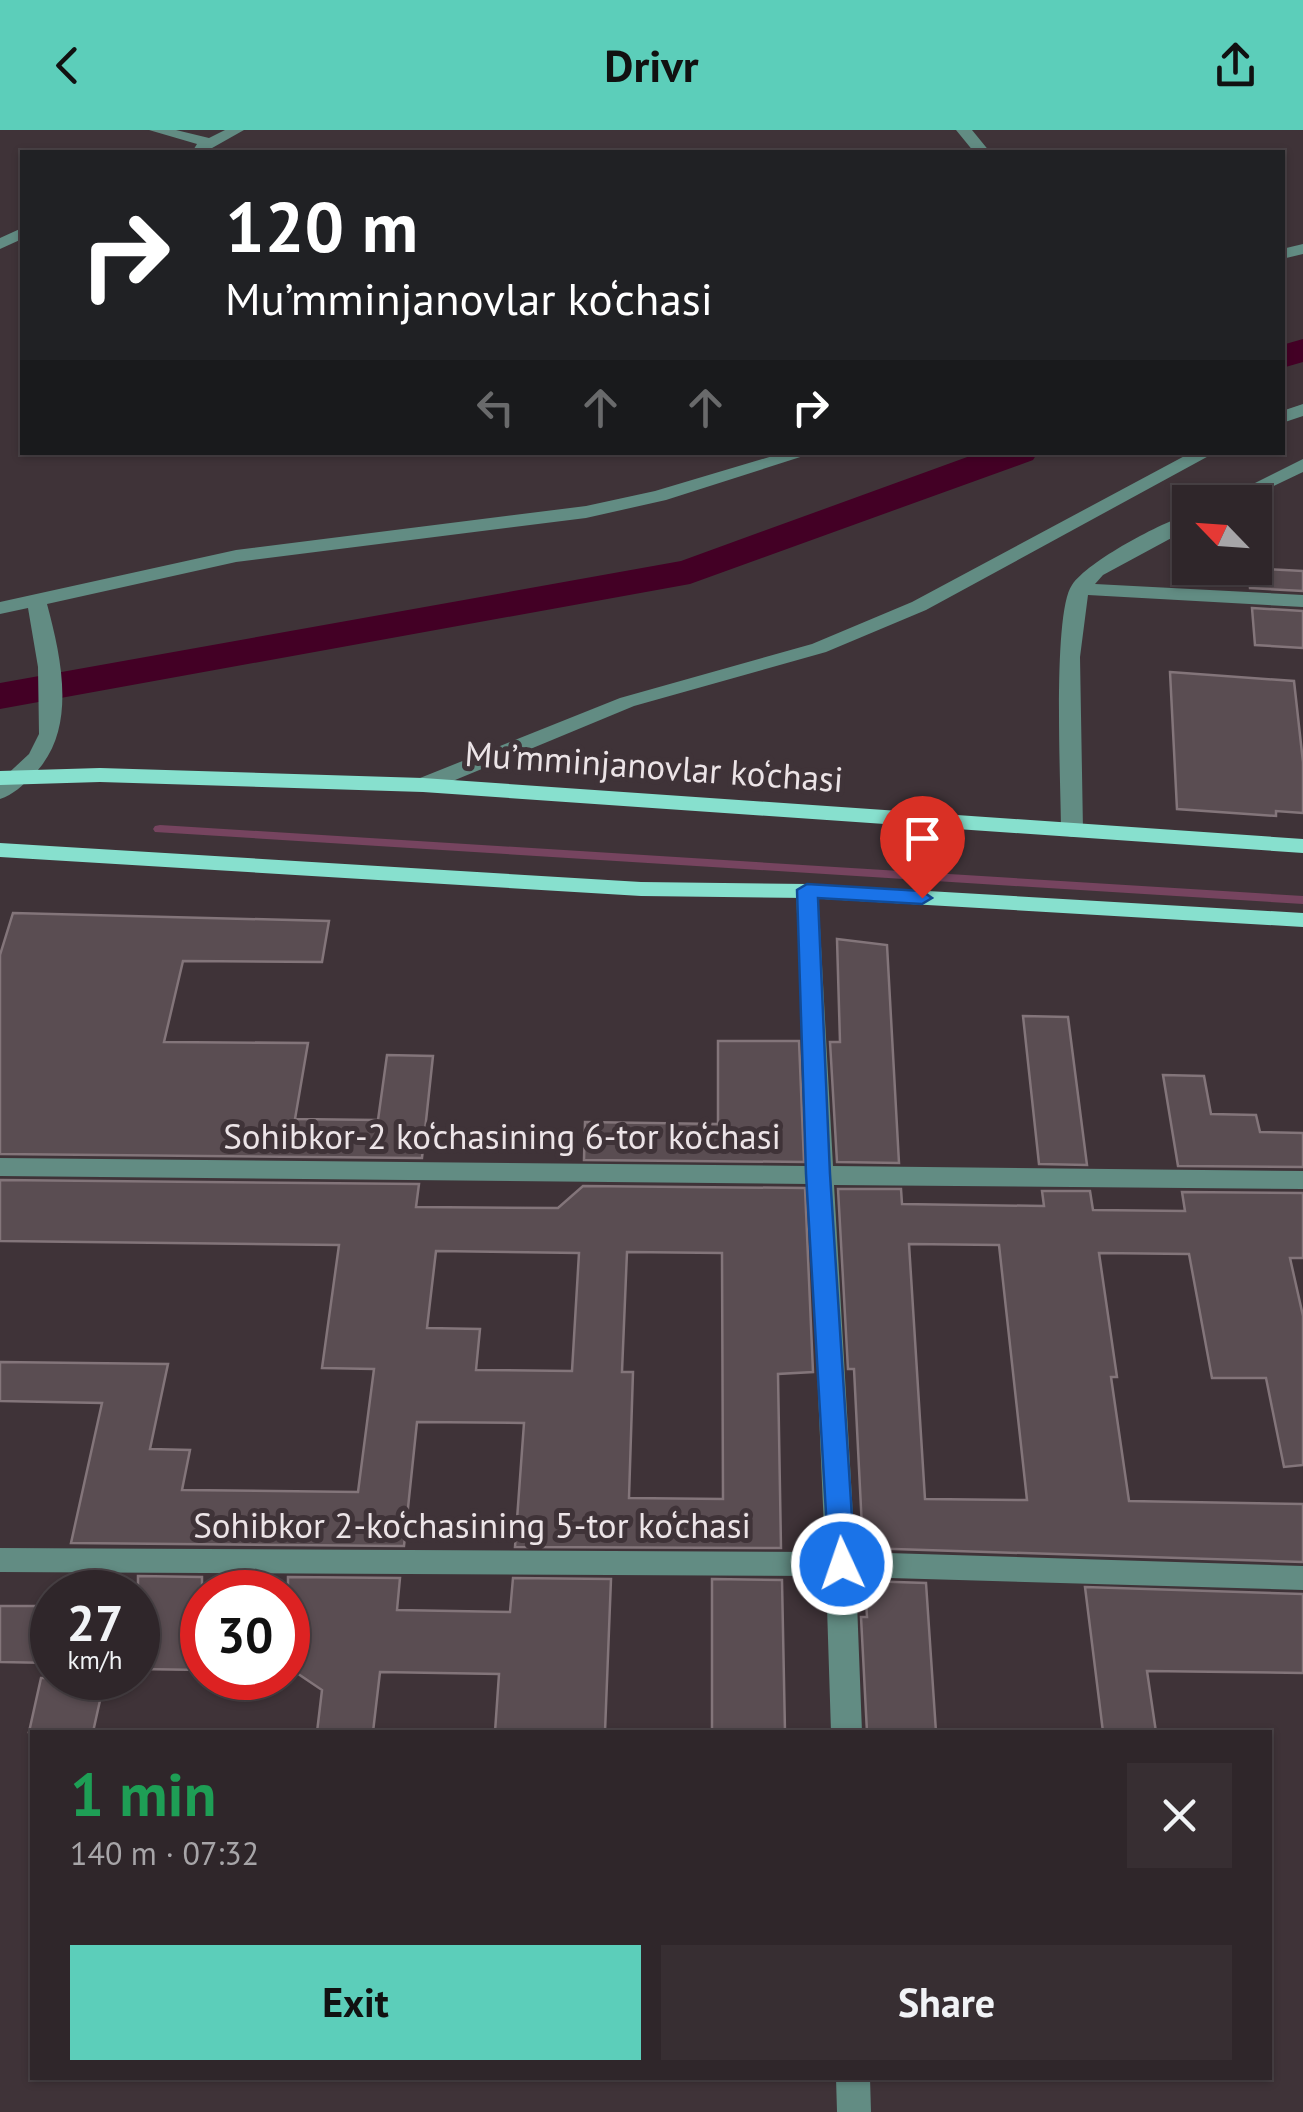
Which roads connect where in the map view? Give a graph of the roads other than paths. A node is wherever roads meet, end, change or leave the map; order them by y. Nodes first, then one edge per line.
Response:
1 (157, 130) edge
2 (236, 130) edge
3 (964, 130) edge
4 (211, 143) junction
5 (198, 150) edge
6 (980, 150) edge
7 (797, 455) edge
8 (1201, 455) edge
9 (1303, 465) edge
10 (1261, 485) edge
11 (1172, 530) edge
12 (1078, 589) junction
13 (1303, 601) edge
14 (36, 602) junction
15 (0, 608) edge
16 (10, 778) edge
17 (423, 785) junction
18 (0, 792) edge
19 (1072, 830) junction
20 (1303, 846) edge
21 (0, 850) edge
22 (807, 890) junction
23 (1303, 920) edge
24 (0, 1167) edge
25 (818, 1174) junction
26 (1303, 1180) edge
27 (0, 1560) edge
28 (842, 1564) junction
29 (1303, 1578) edge
30 (846, 1730) edge
31 (853, 2080) edge
32 (854, 2112) edge

1 - 4 street
2 - 4 street
3 - 6 street
4 - 5 street
7 - 14 street
8 - 17 street
9 - 10 street
11 - 12 street
12 - 13 street
12 - 19 street
14 - 15 street
14 - 16 street
16 - 17 main road, Mu’mminjanovlar ko‘chasi
16 - 18 street
17 - 19 main road, Mu’mminjanovlar ko‘chasi
19 - 20 main road, Mu’mminjanovlar ko‘chasi
21 - 22 main road
22 - 23 main road
22 - 25 street
24 - 25 street, Sohibkor-2 ko‘chasining 6-tor ko‘chasi
25 - 26 street, Sohibkor-2 ko‘chasining 6-tor ko‘chasi
25 - 28 street
27 - 28 street, Sohibkor 2-ko‘chasining 5-tor ko‘chasi
28 - 29 street, Sohibkor 2-ko‘chasining 5-tor ko‘chasi
28 - 30 street
31 - 32 street

